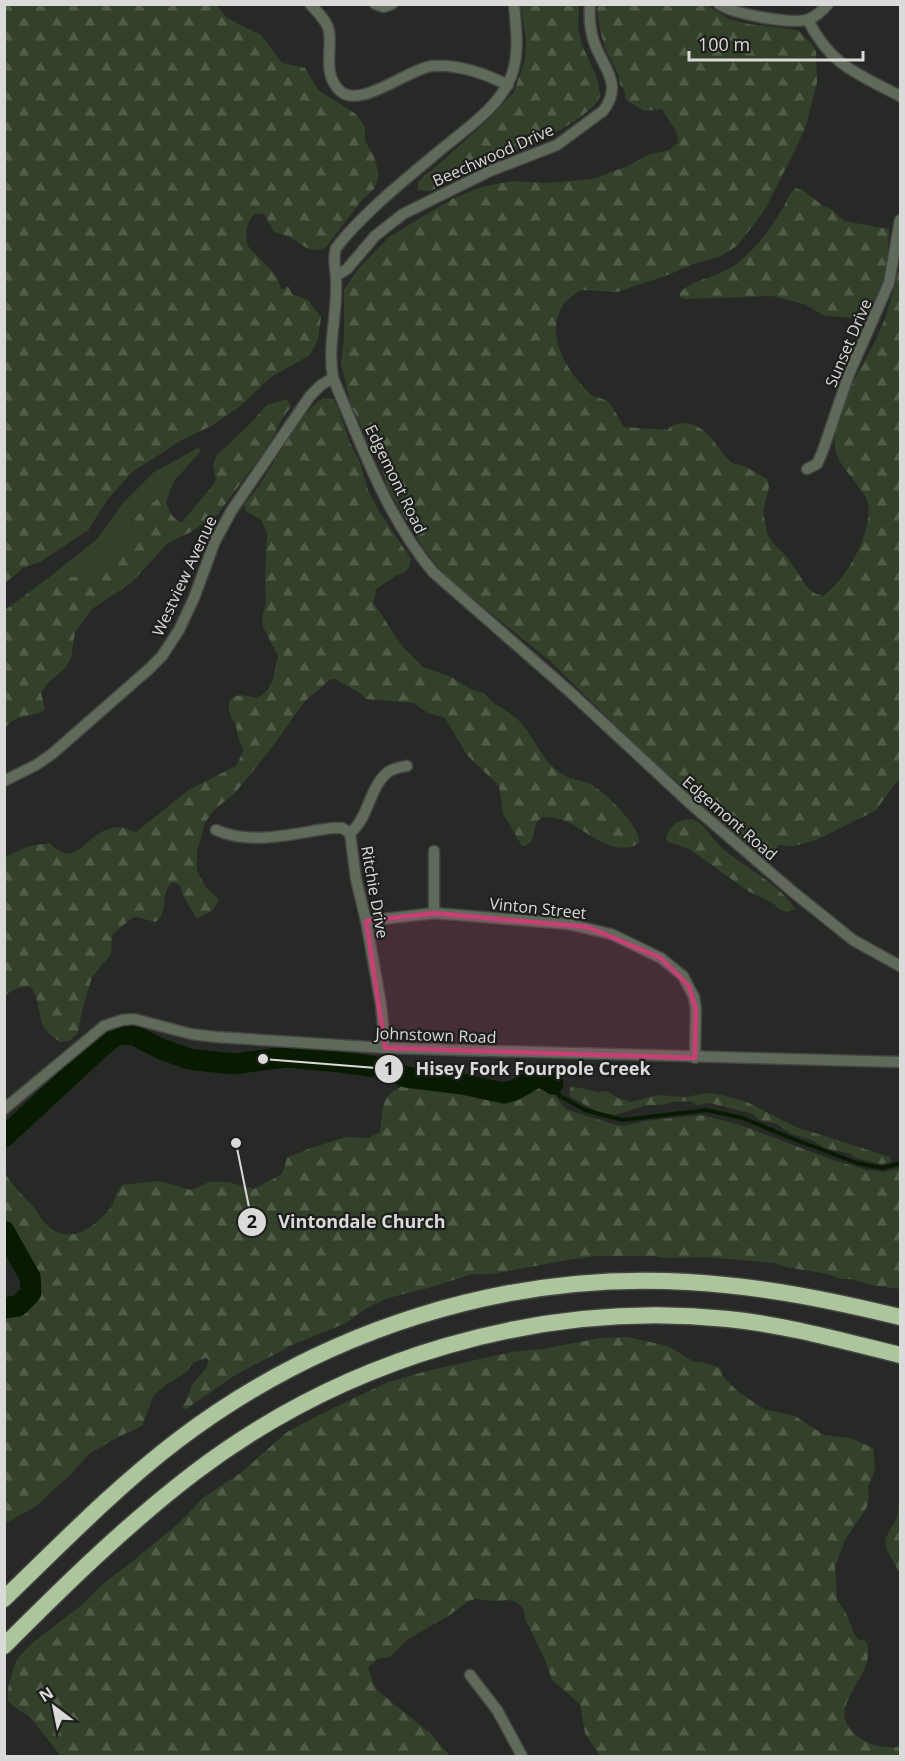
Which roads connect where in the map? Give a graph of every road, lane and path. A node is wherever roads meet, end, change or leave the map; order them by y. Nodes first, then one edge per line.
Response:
1 (310, 4) edge
2 (375, 4) edge
3 (392, 4) edge
4 (514, 4) edge
5 (590, 4) edge
6 (719, 4) edge
7 (828, 4) edge
8 (807, 20) junction
9 (508, 85) junction
10 (900, 96) edge
11 (900, 220) edge
12 (336, 276) junction
13 (333, 378) junction
14 (807, 470) dead end
15 (407, 766) dead end
16 (4, 781) edge
17 (216, 830) dead end
18 (350, 833) junction
19 (434, 851) dead end
20 (434, 913) junction
21 (366, 921) junction
22 (900, 966) edge
23 (385, 1048) junction
24 (695, 1058) junction
25 (900, 1062) edge
26 (4, 1109) edge
27 (900, 1317) edge
28 (900, 1355) edge
29 (4, 1599) edge
30 (4, 1646) edge
31 (470, 1675) dead end
32 (522, 1756) edge

1 - 9 street
2 - 3 street
4 - 9 street, Edgemont Road
5 - 12 street, Beechwood Drive
6 - 8 street
7 - 8 street
8 - 10 street
9 - 12 street, Edgemont Road
11 - 14 street, Sunset Drive
12 - 13 street, Edgemont Road
13 - 16 street, Westview Avenue
13 - 22 street, Edgemont Road
15 - 18 street, Ritchie Drive
17 - 18 street
18 - 21 street, Ritchie Drive
19 - 20 street
20 - 21 street, Vinton Street
20 - 24 street, Vinton Street
21 - 23 street, Ritchie Drive
23 - 24 street, Johnstown Road
23 - 26 street, Johnstown Road
24 - 25 street, Johnstown Road
27 - 29 highway
28 - 30 highway
31 - 32 street

